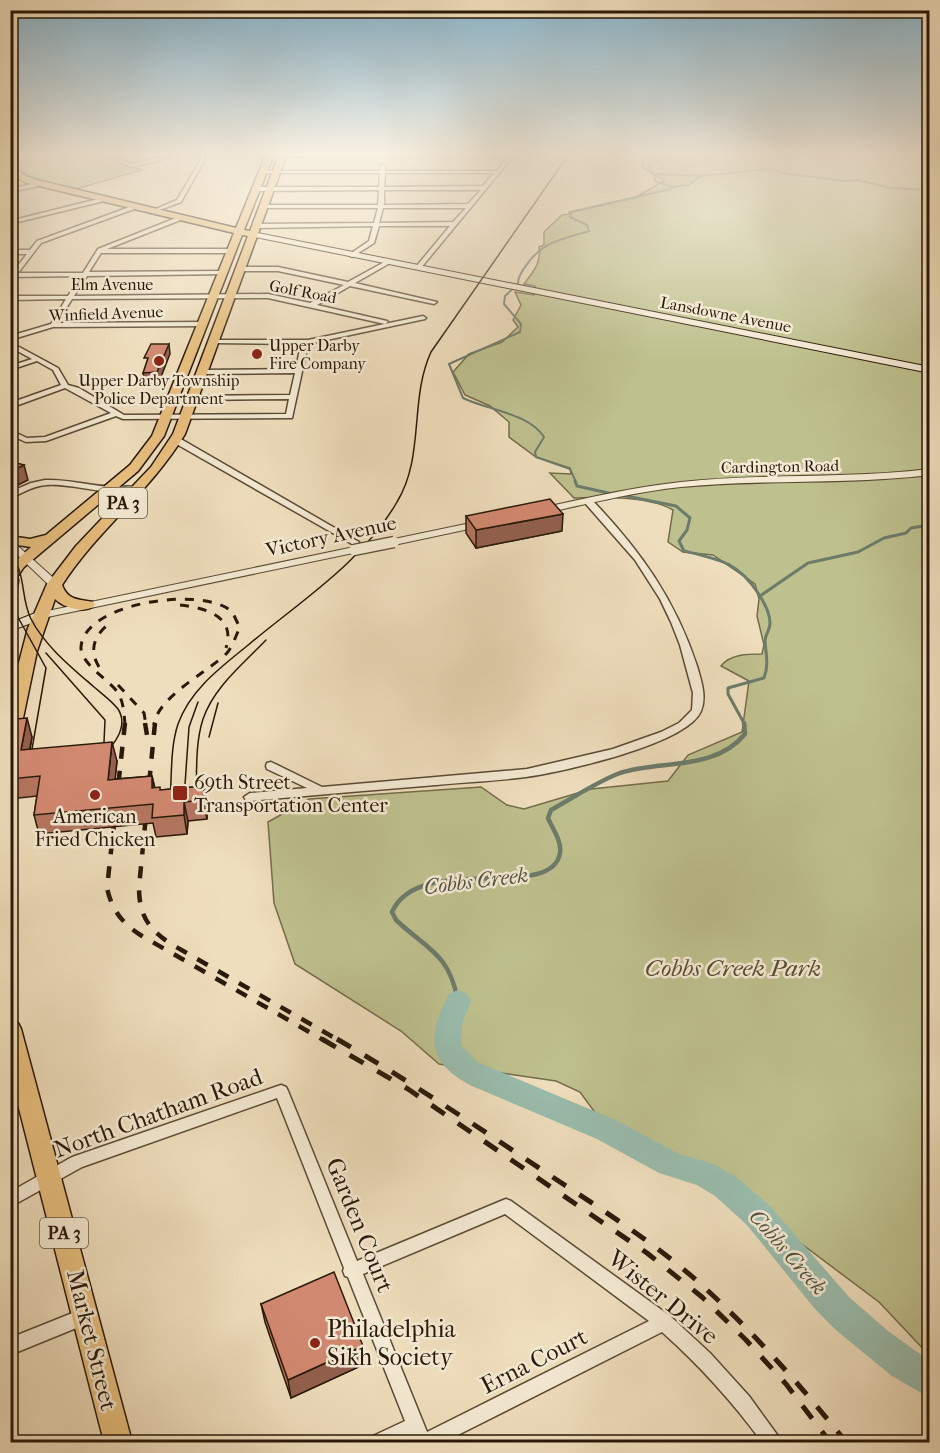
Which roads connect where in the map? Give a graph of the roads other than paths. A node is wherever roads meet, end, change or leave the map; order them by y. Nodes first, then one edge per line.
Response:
1 (96, 222) edge
2 (171, 222) edge
3 (197, 222) edge
4 (244, 222) edge
5 (258, 222) edge
6 (376, 222) edge
7 (454, 224) joint
8 (375, 225) junction
9 (255, 230) junction
10 (240, 232) junction
11 (98, 251) junction
12 (232, 251) junction
13 (10, 252) edge
14 (31, 252) junction
15 (352, 255) junction
16 (388, 262) junction
17 (418, 268) junction
18 (240, 269) junction
19 (224, 273) junction
20 (84, 274) junction
21 (12, 275) edge
22 (348, 284) junction
23 (230, 296) junction
24 (69, 297) junction
25 (215, 297) junction
26 (10, 298) edge
27 (434, 302) dead end
28 (312, 305) junction
29 (423, 318) dead end
30 (385, 322) dead end
31 (204, 324) junction
32 (53, 325) junction
33 (10, 338) edge
34 (214, 342) junction
35 (305, 342) junction
36 (10, 344) edge
37 (192, 354) junction
38 (209, 354) junction
39 (38, 359) junction
40 (10, 368) edge
41 (930, 370) edge
42 (298, 371) junction
43 (203, 372) junction
44 (64, 386) junction
45 (293, 397) junction
46 (193, 398) junction
47 (10, 405) edge
48 (116, 414) junction
49 (166, 418) junction
50 (186, 418) junction
51 (10, 432) edge
52 (176, 440) junction
53 (930, 472) edge
54 (109, 489) junction
55 (136, 489) junction
56 (11, 496) edge
57 (593, 500) junction
58 (526, 514) edge
59 (493, 521) edge
60 (55, 535) junction
61 (10, 542) edge
62 (354, 546) junction
63 (28, 557) junction
64 (11, 574) edge
65 (54, 584) junction
66 (88, 605) junction
67 (38, 616) junction
68 (10, 627) edge
69 (19, 668) edge
70 (10, 742) edge
71 (272, 766) dead end
72 (319, 790) junction
73 (250, 797) dead end
74 (10, 1029) edge
75 (15, 1074) edge
76 (281, 1091) joint
77 (50, 1178) junction
78 (10, 1200) edge
79 (351, 1271) junction
80 (86, 1316) junction
81 (664, 1322) junction
82 (10, 1347) edge
83 (421, 1437) edge
84 (118, 1443) edge
85 (379, 1443) edge
86 (772, 1443) edge

1 - 14 street
2 - 11 street
3 - 10 main road
4 - 10 main road, PA 3
5 - 9 main road, PA 3
6 - 8 street
7 - 8 street
7 - 17 street
8 - 9 street
8 - 15 street
9 - 10 main road
9 - 15 main road, Lansdowne Avenue
9 - 18 main road, PA 3
10 - 12 main road, PA 3
11 - 12 street
11 - 20 street
12 - 19 main road, PA 3
13 - 14 street
14 - 21 street
15 - 16 main road, Lansdowne Avenue
16 - 17 main road, Lansdowne Avenue
16 - 22 street
17 - 41 main road, Lansdowne Avenue
18 - 22 street
18 - 23 main road, PA 3
19 - 20 street
19 - 25 main road, PA 3
20 - 21 street
20 - 24 street
22 - 27 street
22 - 28 street
23 - 25 street, Golf Road
23 - 28 street, Golf Road
23 - 34 main road, PA 3
24 - 25 street, Elm Avenue
24 - 26 street, Elm Avenue
24 - 32 street
25 - 31 main road, PA 3
28 - 30 street, Golf Road
29 - 35 street, Golf Road
31 - 32 street, Winfield Avenue
31 - 37 main road, PA 3
32 - 33 street, Winfield Avenue
34 - 35 street, Golf Road
34 - 38 main road, PA 3
35 - 42 street
36 - 39 street
37 - 38 main road
37 - 49 main road, PA 3
38 - 43 main road, PA 3
39 - 40 street
39 - 44 street
42 - 43 street
42 - 45 street
43 - 46 main road, PA 3
44 - 47 street
44 - 48 street
45 - 46 street
45 - 50 street
46 - 50 main road, PA 3
48 - 49 street
48 - 51 street
49 - 50 street
49 - 54 main road, PA 3
50 - 52 main road, PA 3
52 - 55 main road, PA 3
52 - 62 street
53 - 57 street, Cardington Road
54 - 55 street
54 - 56 street
54 - 60 main road, PA 3
55 - 65 main road, PA 3
57 - 58 street
57 - 72 street
59 - 62 street, Victory Avenue, bridge
60 - 61 main road
60 - 63 main road, PA 3
61 - 63 street
62 - 66 street, Victory Avenue
63 - 64 main road, PA 3
63 - 65 street
65 - 66 main road
65 - 67 main road, PA 3
66 - 67 street, Victory Avenue
67 - 68 main road
67 - 69 main road, PA 3
69 - 70 main road, PA 3
71 - 72 street
72 - 73 street
74 - 75 main road, Market Street / PA 3
75 - 77 main road, Market Street / PA 3
76 - 77 street, North Chatham Road
76 - 79 street, Garden Court
77 - 78 street, North Chatham Road
77 - 80 main road, Market Street / PA 3
79 - 81 street, Wister Drive
79 - 83 street, Garden Court
80 - 82 street
80 - 84 main road, Market Street / PA 3
81 - 83 street, Erna Court
81 - 86 street, Wister Drive
83 - 85 street, Erna Court

